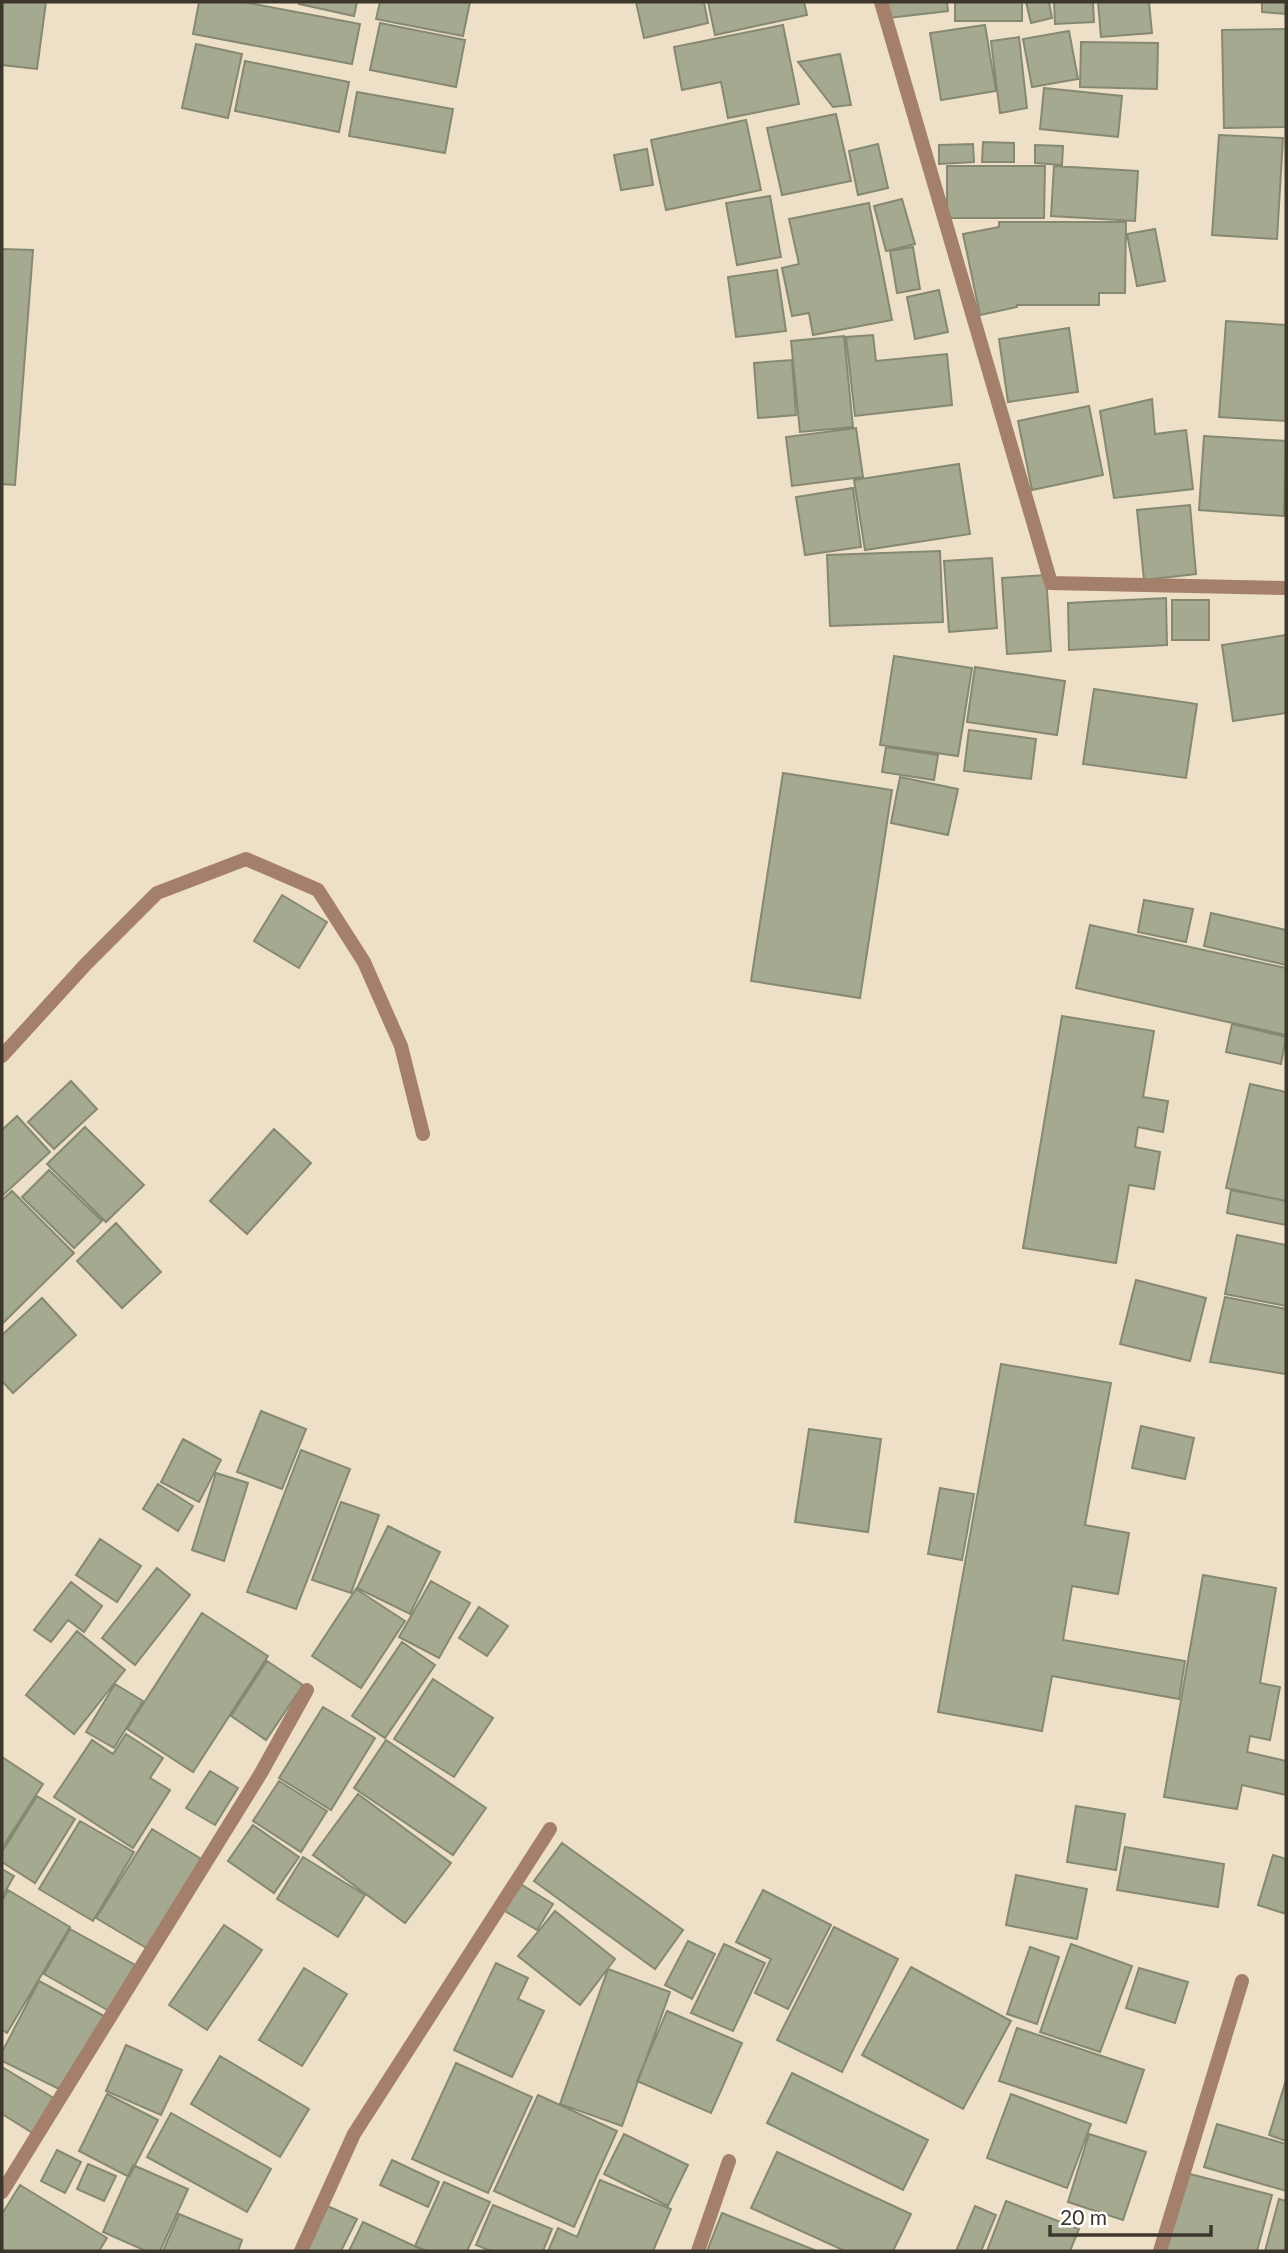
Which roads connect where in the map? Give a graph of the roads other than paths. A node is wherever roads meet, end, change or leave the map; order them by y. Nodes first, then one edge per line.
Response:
1 (881, 2) edge
2 (1286, 588) edge
3 (2, 1056) edge
4 (423, 1134) dead end
5 (307, 1690) dead end
6 (550, 1829) dead end
7 (1242, 1980) dead end
8 (729, 2161) dead end
9 (2, 2192) edge
10 (301, 2251) edge
11 (698, 2251) edge
12 (1160, 2251) edge

1 - 2 street
3 - 4 street
5 - 9 street
6 - 10 street
7 - 12 street
8 - 11 street

